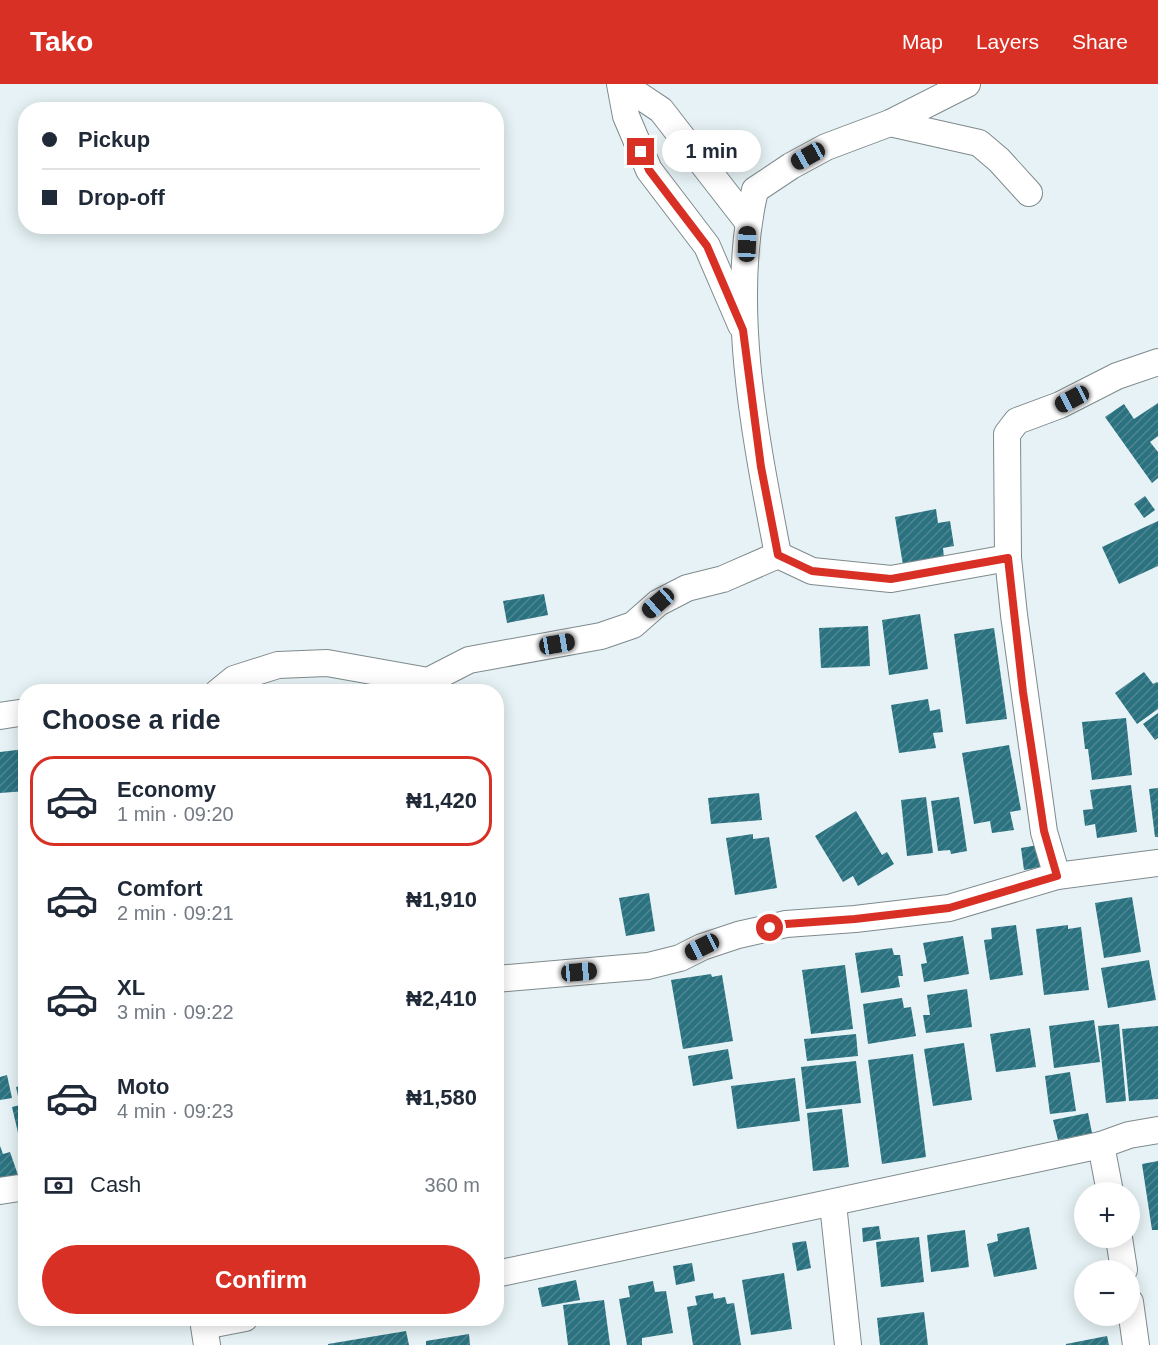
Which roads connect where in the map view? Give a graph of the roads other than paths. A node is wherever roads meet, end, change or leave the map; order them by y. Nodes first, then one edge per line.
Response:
1 (621, 84) edge
2 (968, 84) edge
3 (890, 123) junction
4 (1029, 194) dead end
5 (748, 222) junction
6 (743, 330) junction
7 (1158, 362) edge
8 (778, 555) junction
9 (1008, 558) junction
10 (228, 684) edge
11 (419, 684) edge
12 (431, 684) edge
13 (18, 713) edge
14 (0, 716) edge
15 (1158, 863) edge
16 (1057, 876) junction
17 (504, 978) edge
18 (1158, 1130) edge
19 (1101, 1145) junction
20 (1108, 1182) edge
21 (18, 1188) edge
22 (0, 1191) edge
23 (833, 1204) junction
24 (504, 1272) edge
25 (1133, 1326) edge
26 (848, 1345) edge
27 (1136, 1345) edge

1 - 5 street
1 - 6 street
2 - 3 street
3 - 4 street
3 - 5 street
5 - 6 street
6 - 8 street
7 - 9 street
8 - 9 street
8 - 12 street
9 - 16 street
10 - 11 street
13 - 14 street
15 - 16 street
16 - 17 street
18 - 19 street
19 - 20 street
19 - 23 street
21 - 22 street
23 - 24 street
23 - 26 street
25 - 27 street

